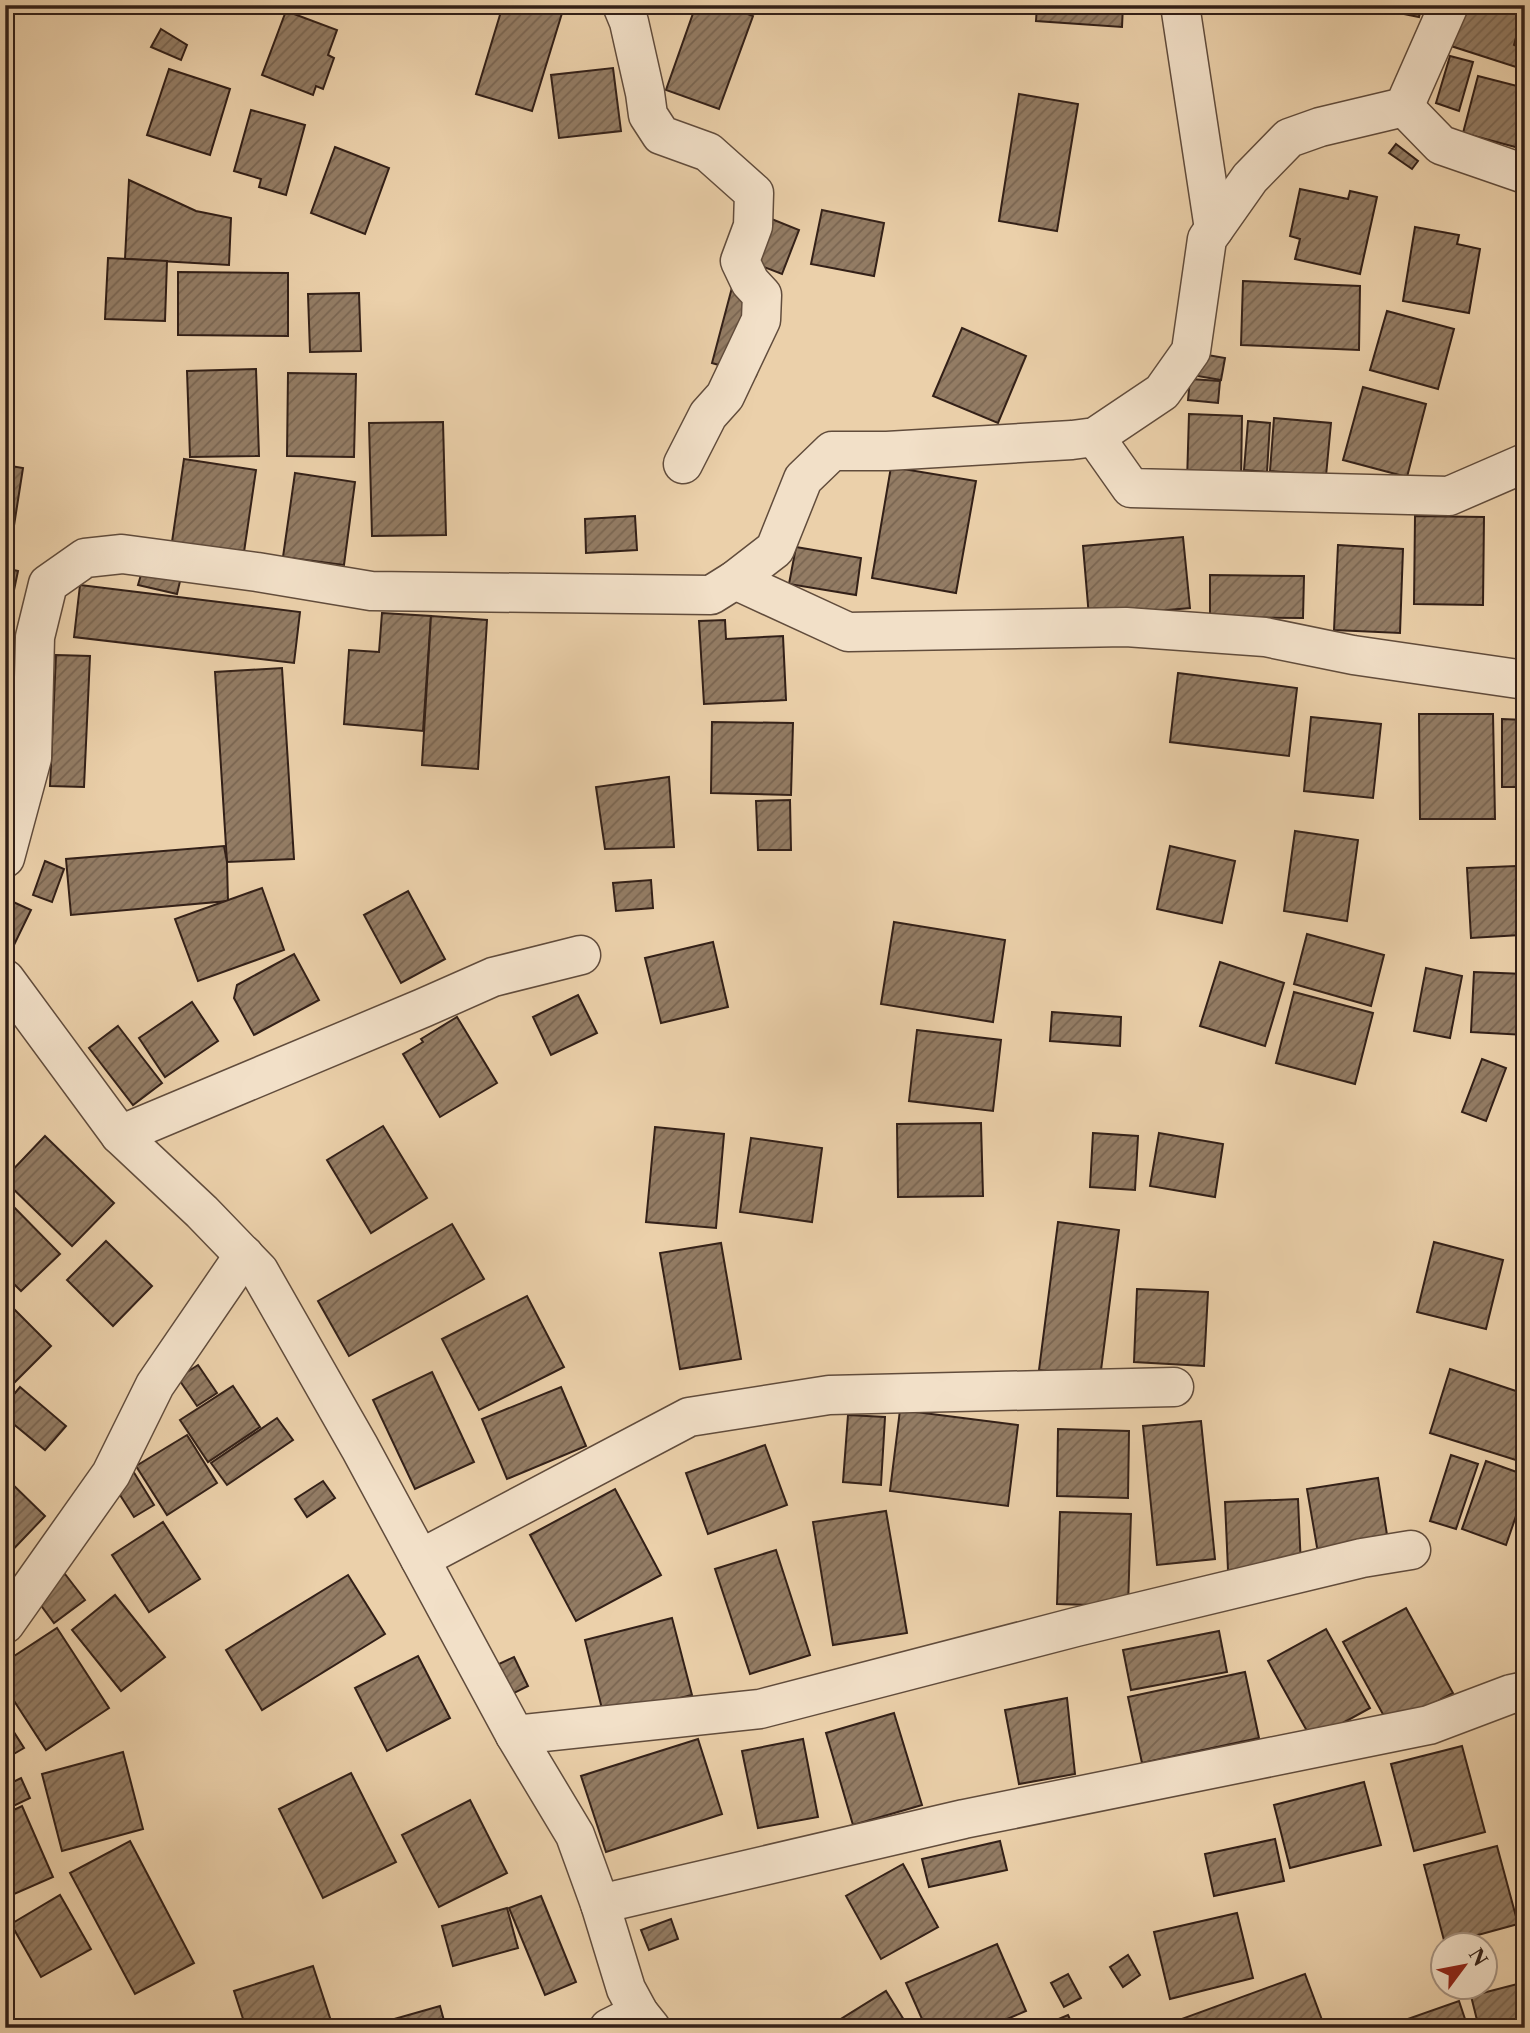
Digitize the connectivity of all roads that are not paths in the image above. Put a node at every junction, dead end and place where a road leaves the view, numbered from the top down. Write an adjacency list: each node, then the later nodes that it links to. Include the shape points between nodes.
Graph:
1 (622, 5): 9 (street, via 648,115 661,135 708,152 754,193 753,226 740,261 762,295 761,320 725,396 708,415)
2 (1180, 5): 6 (street)
3 (1449, 5): 4 (street)
4 (1404, 107): 5 (street, via 1441,145); 6 (street, via 1289,138 1250,177)
5 (1525, 174)
6 (1214, 229): 7 (street, via 1207,239 1191,351 1162,392)
7 (1095, 437): 8 (street, via 1131,488 1449,496); 10 (street, via 832,451 803,479 775,549)
8 (1525, 463)
9 (683, 464)
10 (734, 580): 11 (street, via 848,632 1126,627 1265,637); 12 (street, via 711,595 370,591 122,554 85,558 48,584 35,637 32,758)
11 (1525, 680)
12 (5, 858)
13 (581, 955): 15 (street, via 493,977)
14 (5, 979): 15 (street)
15 (120, 1135): 16 (street)
16 (244, 1255): 19 (street, via 260,1271); 20 (street, via 155,1385 111,1474)
17 (1174, 1387): 19 (street, via 829,1395 689,1417)
18 (1411, 1550): 22 (street, via 1076,1627 760,1709)
19 (419, 1559): 22 (street)
20 (5, 1624)
21 (1525, 1691): 23 (street, via 1429,1724 964,1819)
22 (515, 1735): 23 (street, via 575,1835)
23 (600, 1905): 24 (street)
24 (633, 2023)

